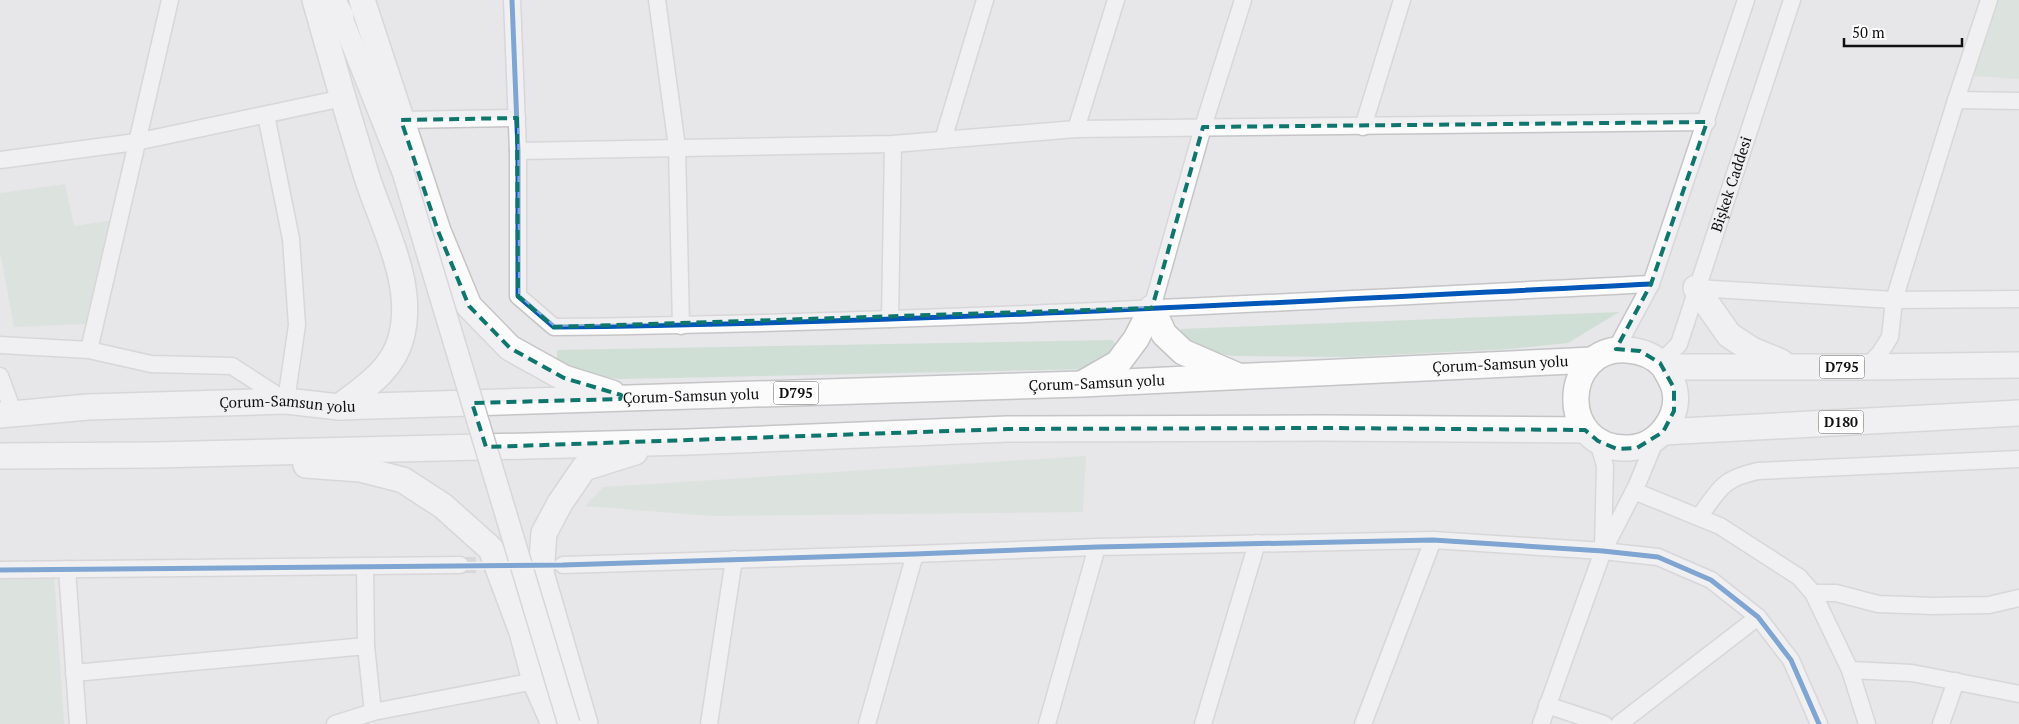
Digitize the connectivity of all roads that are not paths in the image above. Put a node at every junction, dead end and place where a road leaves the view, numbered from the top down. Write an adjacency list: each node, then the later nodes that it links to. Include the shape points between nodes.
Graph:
1 (170, 0): 25 (street)
2 (315, 0): 14 (highway)
3 (362, 0): 19 (highway)
4 (512, 0): 18 (street)
5 (657, 0): 27 (street)
6 (985, 0): 24 (street)
7 (1116, 0): 23 (street)
8 (1243, 0): 21 (street)
9 (1402, 0): 22 (street)
10 (1746, 0): 20 (street)
11 (1792, 0): 31 (street, Bişkek Caddesi)
12 (1989, 0): 15 (street)
13 (338, 5): 86 (main road, bridge, via 403,172)
14 (343, 98): 17 (street); 50 (highway, via 367,179 396,259 405,322 392,360 378,377)
15 (1956, 100): 16 (street); 33 (street)
16 (2019, 101)
17 (266, 115): 25 (street); 49 (street, via 291,239 298,325)
18 (517, 118): 19 (street); 28 (street)
19 (401, 120): 48 (highway, via 438,232 469,306 510,348 564,378)
20 (1707, 122): 22 (street); 30 (street)
21 (1204, 127): 22 (street); 23 (street); 34 (street)
22 (1363, 127)
23 (1076, 130): 24 (street)
24 (943, 140): 26 (street)
25 (136, 142): 29 (street); 39 (street)
26 (892, 144): 27 (street); 35 (street)
27 (677, 147): 28 (street); 36 (street)
28 (518, 151): 36 (street, via 518,296 554,327)
29 (0, 160)
30 (1651, 284): 34 (street); 38 (street)
31 (1696, 288): 33 (street); 41 (street, Bişkek Caddesi, via 1679,344); 43 (highway, via 1729,335 1752,350)
32 (2019, 299): 33 (street)
33 (1894, 300): 44 (street, via 1890,336)
34 (1152, 308): 35 (street); 46 (highway, via 1164,334 1183,352); 47 (highway, via 1136,339 1118,363)
35 (890, 319): 36 (street)
36 (681, 326)
37 (0, 346): 39 (street)
38 (1616, 349): 40 (highway, Çorum-Samsun yolu / D795); 41 (highway, Çorum-Samsun yolu / D795, via 1640,350)
39 (89, 350): 49 (street, via 151,364 232,366)
40 (1593, 360): 46 (highway, Çorum-Samsun yolu / D795); 53 (highway, Çorum-Samsun yolu / D795, via 1578,381 1575,406)
41 (1662, 365): 43 (highway, D795); 54 (highway, via 1674,388 1674,411)
42 (2019, 365): 44 (highway, D795)
43 (1793, 367): 44 (highway, D795)
44 (1868, 367)
45 (0, 376): 52 (street)
46 (1242, 377): 47 (highway, Çorum-Samsun yolu / D795)
47 (1082, 384): 48 (highway, Çorum-Samsun yolu / D795)
48 (631, 399): 50 (highway, Çorum-Samsun yolu / D795)
49 (286, 401): 50 (highway, Çorum-Samsun yolu / D795); 52 (highway, Çorum-Samsun yolu / D795, via 88,407)
50 (339, 407)
51 (2019, 413): 54 (highway, D180)
52 (7, 415)
53 (1591, 436): 54 (highway, via 1617,449 1637,448); 55 (highway, via 1324,428 1007,429); 64 (street, via 1605,466)
54 (1660, 436): 59 (street)
55 (688, 442): 56 (highway); 87 (highway, via 633,453 584,468 544,533 541,574)
56 (156, 455): 57 (highway); 78 (highway, via 360,469 403,480 442,506 491,549 522,632)
57 (0, 456)
58 (2019, 459): 60 (street, via 1758,471 1739,475 1724,483)
59 (1634, 491): 60 (street); 64 (street)
60 (1699, 518): 72 (street, via 1754,546 1799,577)
61 (1433, 540): 62 (street); 64 (street); 92 (street)
62 (1256, 543): 63 (street); 91 (street)
63 (1097, 547): 65 (street); 90 (street)
64 (1603, 551): 74 (street, via 1658,557 1711,580); 81 (street)
65 (915, 554): 66 (street); 89 (street)
66 (734, 559): 67 (street); 88 (street)
67 (563, 565)
68 (365, 566): 69 (street); 70 (street); 75 (street)
69 (460, 566)
70 (68, 569): 71 (street); 77 (street)
71 (0, 570)
72 (1813, 593): 73 (street, via 1836,593 1878,604 1933,606 1989,605); 76 (street)
73 (2019, 598)
74 (1758, 617): 95 (street); 96 (street, via 1791,660)
75 (366, 646): 77 (street); 82 (street)
76 (1850, 670): 79 (street, via 1912,673); 97 (street)
77 (74, 673): 83 (street)
78 (535, 681): 82 (street); 85 (highway)
79 (1956, 681): 80 (street); 98 (street)
80 (2019, 694)
81 (1547, 705): 93 (street); 94 (street)
82 (373, 712): 84 (street)
83 (78, 724)
84 (335, 724)
85 (554, 724)
86 (569, 724)
87 (585, 724)
88 (709, 724)
89 (867, 724)
90 (1047, 724)
91 (1203, 724)
92 (1363, 724)
93 (1540, 724)
94 (1604, 724)
95 (1619, 724)
96 (1819, 724)
97 (1867, 724)
98 (1941, 724)

